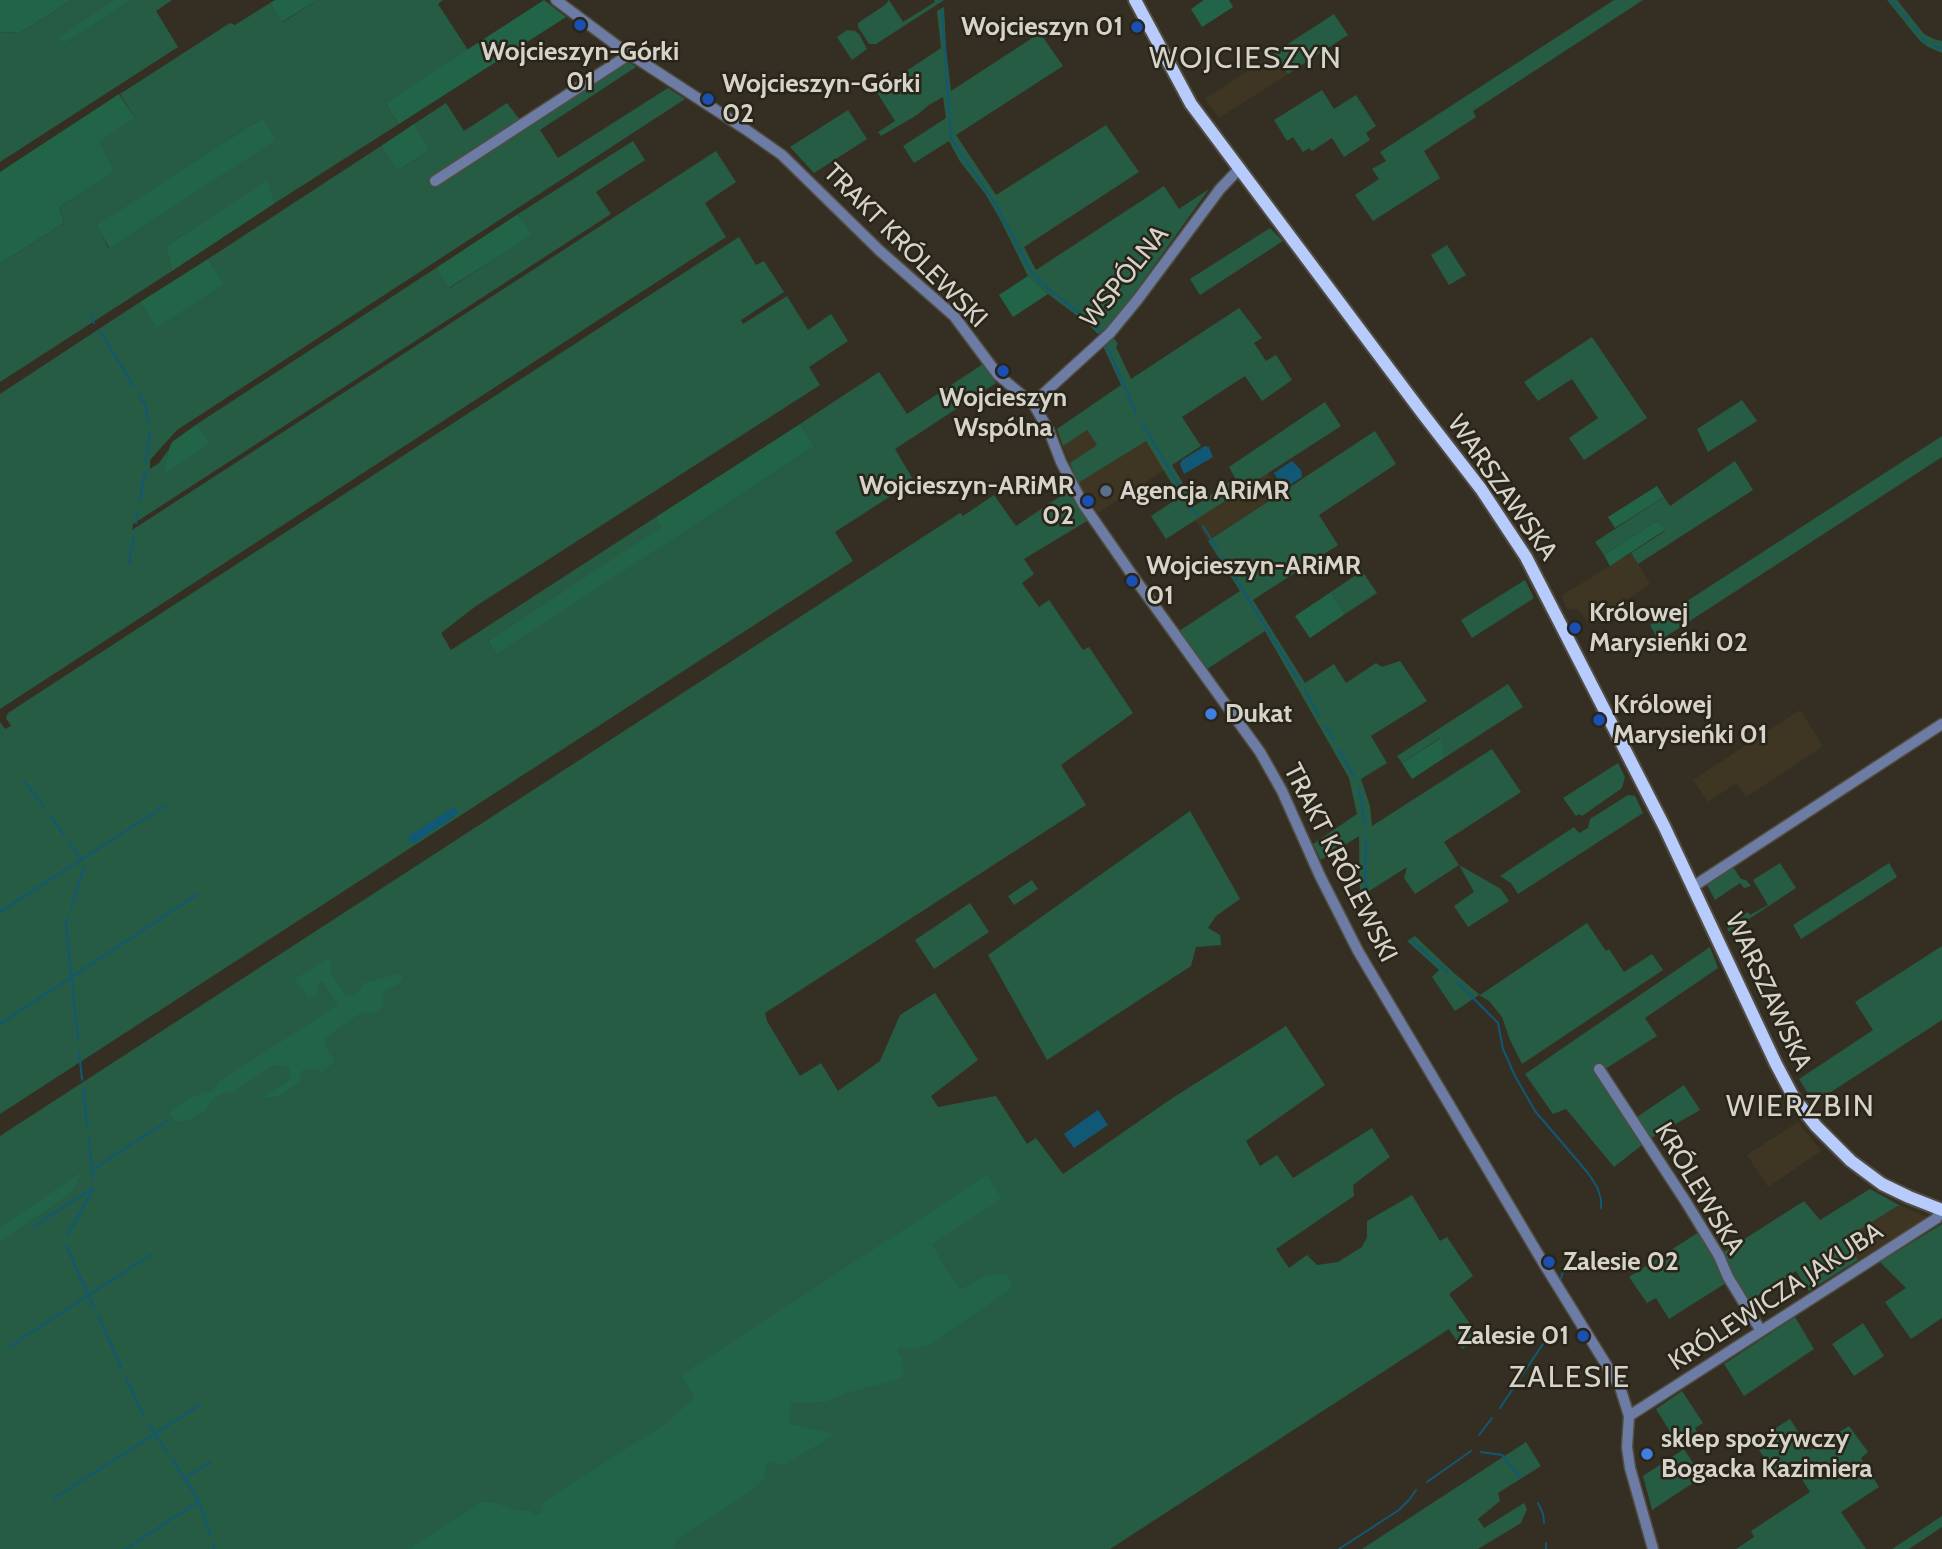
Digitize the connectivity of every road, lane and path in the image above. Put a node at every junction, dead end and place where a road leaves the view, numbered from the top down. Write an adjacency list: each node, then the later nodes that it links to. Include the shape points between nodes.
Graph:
1 (556, 0): 3 (street, TRAKT KRÓLEWSKI)
2 (1135, 0): 4 (main road, WARSZAWSKA, via 1191,104)
3 (629, 54): 5 (street); 6 (street, TRAKT KRÓLEWSKI, via 782,155 954,316 998,375)
4 (1240, 168): 6 (street, WSPÓLNA, via 1110,333); 8 (main road, WARSZAWSKA, via 1526,556)
5 (435, 181)
6 (1032, 402): 12 (street, TRAKT KRÓLEWSKI, via 1083,504 1260,752 1358,951 1620,1387)
7 (1942, 724): 8 (street)
8 (1694, 886): 10 (main road, WARSZAWSKA, via 1784,1082 1804,1111 1851,1161 1882,1184)
9 (1599, 1069): 11 (street, KRÓLEWSKA, via 1686,1202)
10 (1941, 1210): 11 (street, KRÓLEWICZA JAKUBA, via 1937,1218)
11 (1762, 1331): 12 (street, KRÓLEWICZA JAKUBA)
12 (1629, 1416): 13 (street, TRAKT KRÓLEWSKI, via 1630,1468)
13 (1653, 1549)

